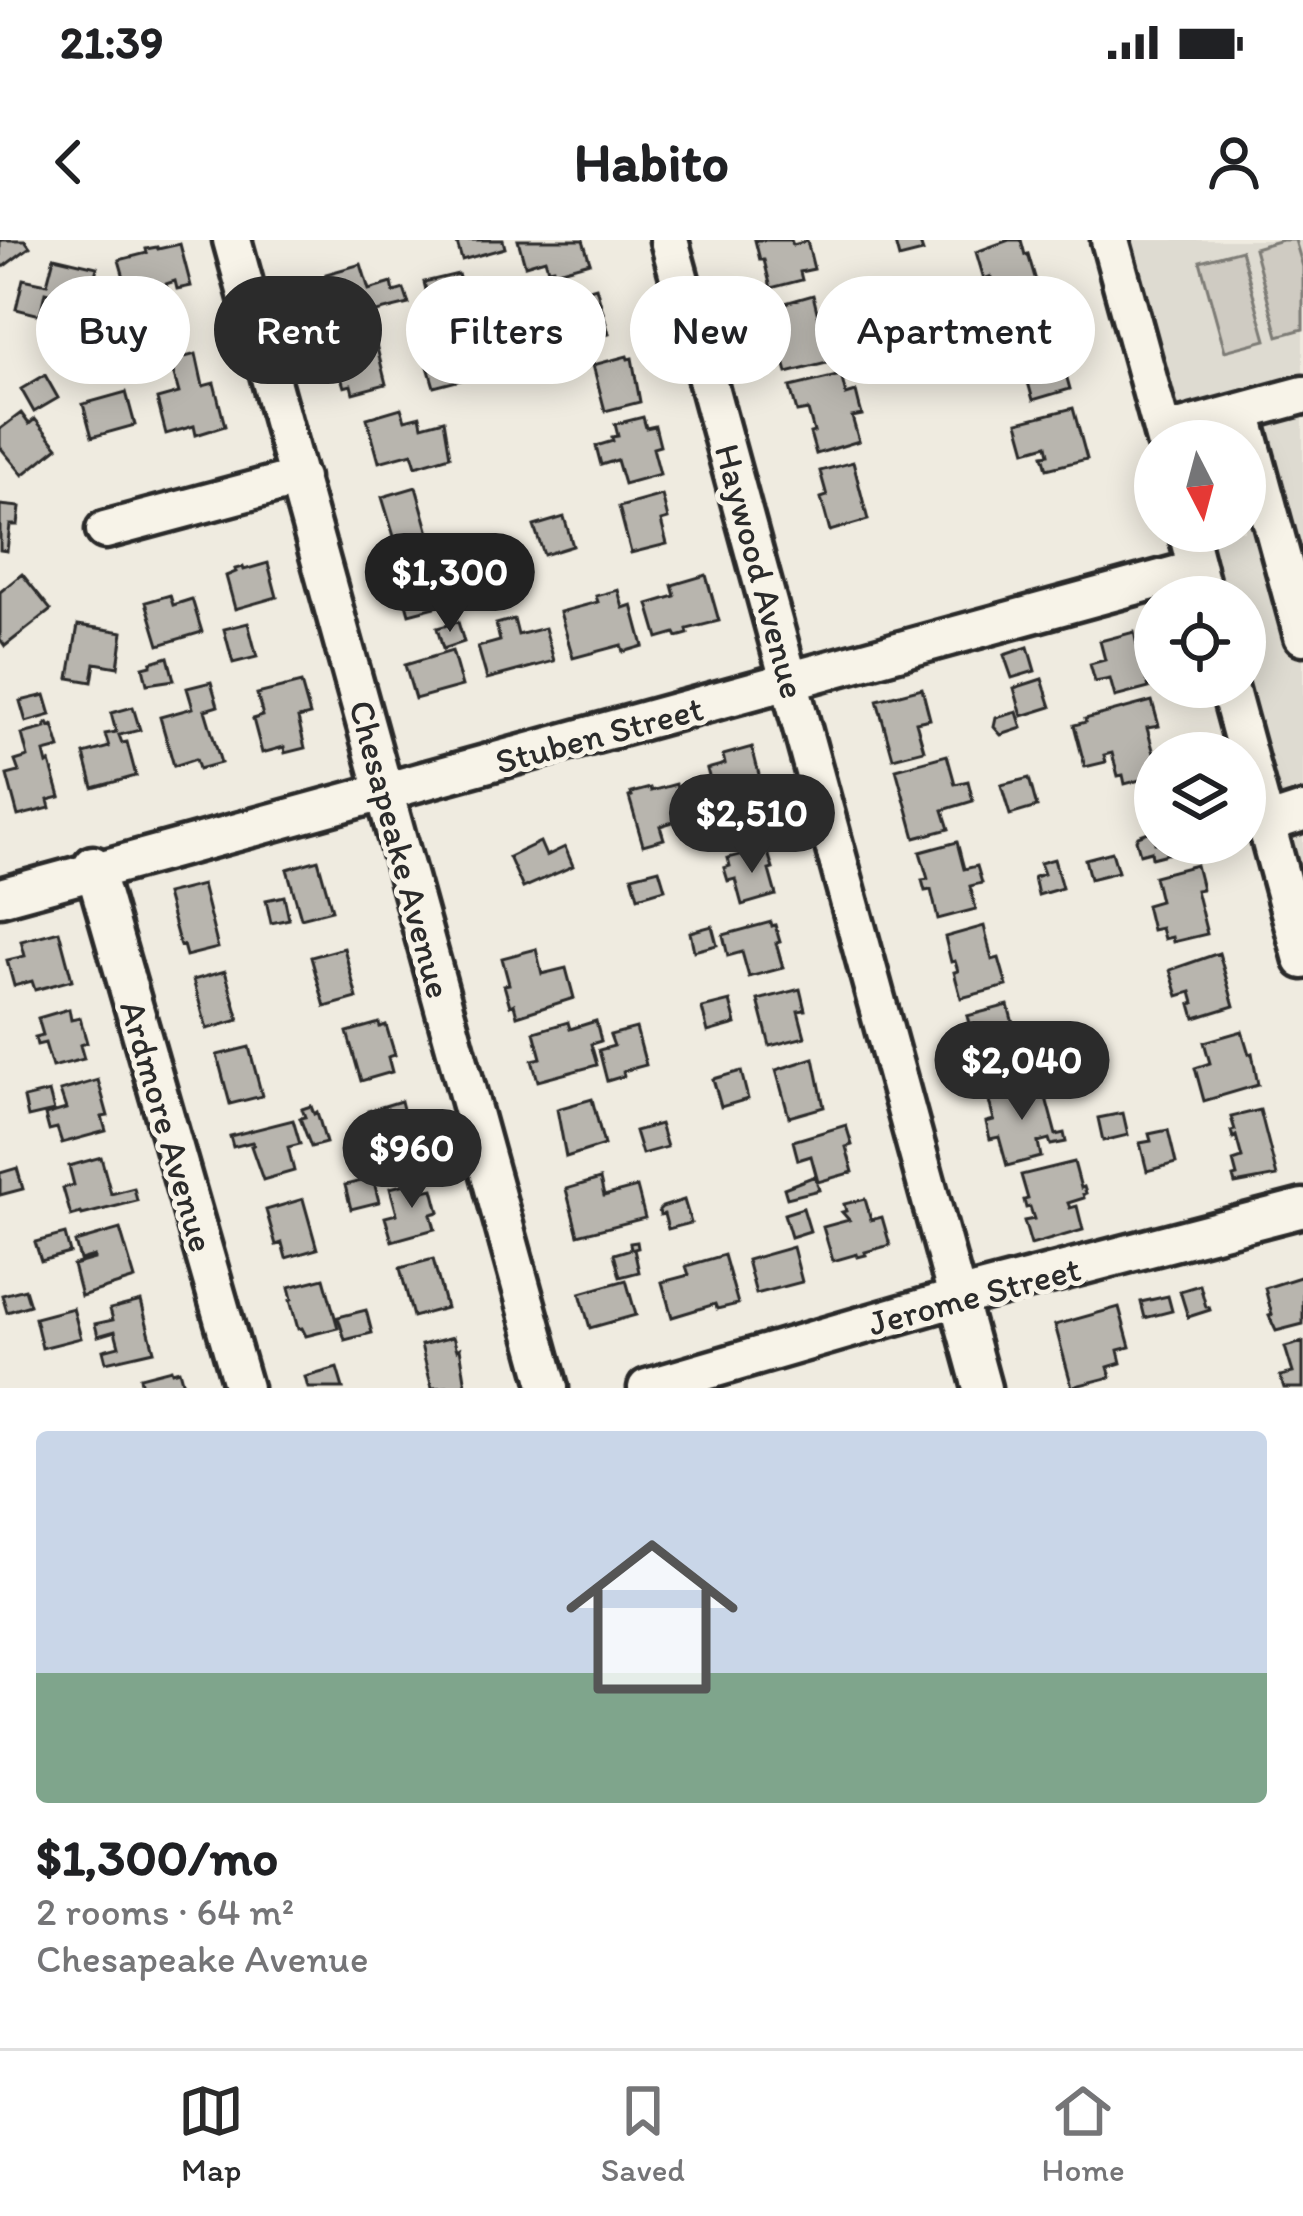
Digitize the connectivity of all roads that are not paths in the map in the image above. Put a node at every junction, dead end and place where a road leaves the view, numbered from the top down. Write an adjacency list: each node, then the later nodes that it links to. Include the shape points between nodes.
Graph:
1 (232, 240): 8 (street, Chesapeake Avenue)
2 (669, 240): 12 (street, Haywood Avenue)
3 (1110, 240): 6 (street)
4 (1303, 395): 5 (street)
5 (1242, 412): 7 (street); 11 (street)
6 (1159, 420)
7 (1217, 420)
8 (299, 478): 9 (street); 13 (street, Chesapeake Avenue)
9 (105, 530)
10 (1134, 599): 12 (street, Stuben Street)
11 (1303, 636)
12 (792, 682): 13 (street, Stuben Street); 20 (street, Haywood Avenue)
13 (386, 793): 16 (street, Stuben Street); 22 (street, Chesapeake Avenue)
14 (1303, 812): 15 (street)
15 (1266, 824): 18 (street)
16 (95, 868): 17 (street, Stuben Street); 21 (street, Ardmore Avenue)
17 (0, 897)
18 (1303, 960)
19 (1303, 1208): 20 (street, Jerome Street)
20 (957, 1298): 23 (street, Jerome Street); 24 (street, Haywood Avenue)
21 (243, 1388)
22 (549, 1388)
23 (646, 1388)
24 (982, 1388)

